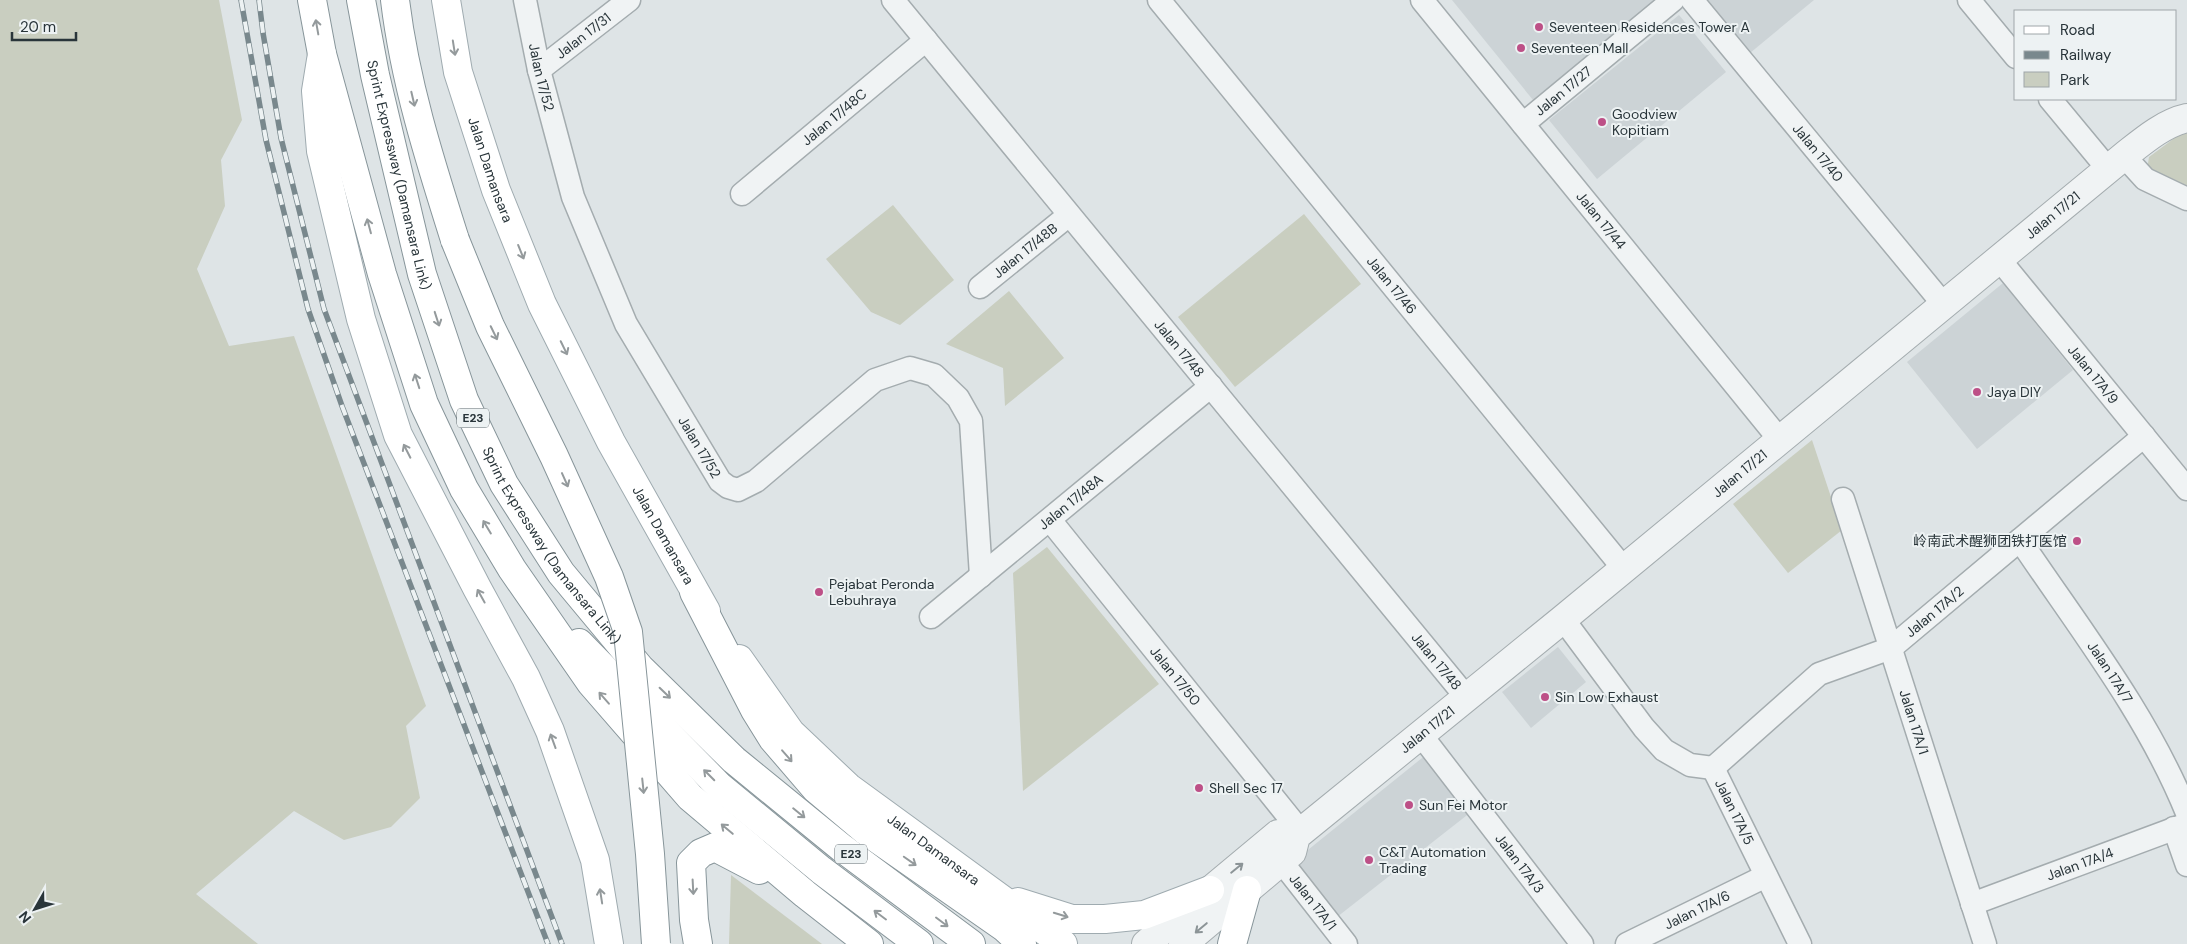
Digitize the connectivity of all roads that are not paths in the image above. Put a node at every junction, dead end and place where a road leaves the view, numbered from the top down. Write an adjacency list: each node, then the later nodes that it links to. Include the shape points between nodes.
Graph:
1 (312, 0): 14 (main road, E23, one-way to 1)
2 (361, 0): 59 (main road, Sprint Expressway (Damansara Link) / E23, one-way to 59, via 375,75 422,274 464,400 504,484 561,573 640,668 734,760 842,848)
3 (395, 0): 55 (main road, one-way to 55, bridge, via 400,42 422,137 455,240 490,326 609,577 628,632)
4 (446, 0): 37 (main road, Jalan Damansara, one-way to 37, via 458,72 496,190 542,304 611,442)
5 (525, 0): 16 (street, Jalan 17/52)
6 (629, 0): 16 (street, Jalan 17/31)
7 (892, 0): 13 (street, Jalan 17/48)
8 (1159, 0): 35 (street, Jalan 17/46)
9 (1422, 0): 19 (street, Jalan 17/44)
10 (1673, 0): 19 (street, Jalan 17/27)
11 (1692, 0): 26 (street, Jalan 17/40)
12 (1972, 1): 15 (street)
13 (926, 40): 21 (street, Jalan 17/48C); 23 (street, Jalan 17/48)
14 (322, 54): 34 (main road, E23, one-way to 14, via 464,489 424,404 382,274); 54 (main road, one-way to 14, via 595,860 550,731 526,678 398,435 361,319 321,151 316,91)
15 (2014, 54)
16 (539, 70): 36 (street, Jalan 17/52, via 573,197 626,324 720,481 728,488 738,490 756,481 875,380 910,368 934,376 958,398 971,421)
17 (2051, 100): 20 (street)
18 (2187, 118): 20 (street, Jalan 17/21, via 2145,140)
19 (1524, 124): 29 (street, Jalan 17/44)
20 (2116, 163): 22 (street); 24 (street, Jalan 17/21)
21 (742, 194)
22 (2187, 199)
23 (1070, 215): 25 (street, Jalan 17/48B); 27 (street, Jalan 17/48)
24 (1999, 259): 26 (street, Jalan 17/21); 28 (street, Jalan 17A/9)
25 (980, 287)
26 (1944, 305): 29 (street, Jalan 17/21)
27 (1211, 386): 32 (street, Jalan 17/48A); 41 (street, Jalan 17/48)
28 (2144, 436): 30 (street, Jalan 17A/9); 33 (street, Jalan 17A/2)
29 (1780, 440): 35 (street, Jalan 17/21)
30 (2187, 489)
31 (1843, 499): 40 (street, Jalan 17A/1)
32 (1050, 520): 36 (street, Jalan 17/48A); 45 (street, Jalan 17/50)
33 (2020, 540): 40 (street, Jalan 17A/2); 44 (street, Jalan 17A/7, via 2148,729 2172,775)
34 (512, 569): 51 (main road, E23, one-way to 34, via 690,797 591,683); 58 (main road, one-way to 34, via 821,870 719,786 583,648)
35 (1624, 569): 39 (street, Jalan 17/21)
36 (981, 576): 38 (street, Jalan 17/48A)
37 (694, 592): 52 (main road, Jalan Damansara, via 790,733 848,787); 60 (main road, one-way to 60, via 755,710 773,739 816,789 866,830 1005,928)
38 (931, 617)
39 (1563, 620): 41 (street, Jalan 17/21); 43 (street, Jalan 17A/5, via 1664,750 1690,765)
40 (1892, 648): 43 (street, Jalan 17A/2, via 1819,674); 53 (street, Jalan 17A/1)
41 (1467, 698): 42 (street, Jalan 17/21)
42 (1421, 735): 45 (street, Jalan 17/21); 66 (street, Jalan 17A/3)
43 (1713, 768): 48 (street, Jalan 17A/5)
44 (2183, 822): 47 (street, Jalan 17A/7); 53 (street, Jalan 17A/4)
45 (1299, 834): 46 (street, Jalan 17/21, via 1292,852); 49 (street, one-way to 45, via 1278,834)
46 (1281, 861): 50 (street, Jalan 17/21); 65 (street, Jalan 17A/1)
47 (2187, 865)
48 (1766, 876): 67 (street, Jalan 17A/6); 68 (street, Jalan 17A/5)
49 (1210, 890): 52 (main road, one-way to 49, via 1072,919 1105,919 1144,916); 62 (street)
50 (1247, 890): 63 (street, Jalan 17/21, one-way to 63); 64 (main road)
51 (805, 894): 56 (main road, one-way to 56, via 715,847 701,853 692,863); 57 (main road, E23)
52 (997, 896): 61 (main road, Jalan Damansara)
53 (1972, 904): 69 (street, Jalan 17A/1)
54 (609, 944)
55 (656, 944)
56 (698, 944)
57 (869, 944)
58 (919, 944)
59 (971, 944)
60 (1022, 944)
61 (1063, 944)
62 (1146, 944)
63 (1182, 944)
64 (1232, 944)
65 (1346, 944)
66 (1582, 944)
67 (1627, 944)
68 (1800, 944)
69 (1985, 944)

